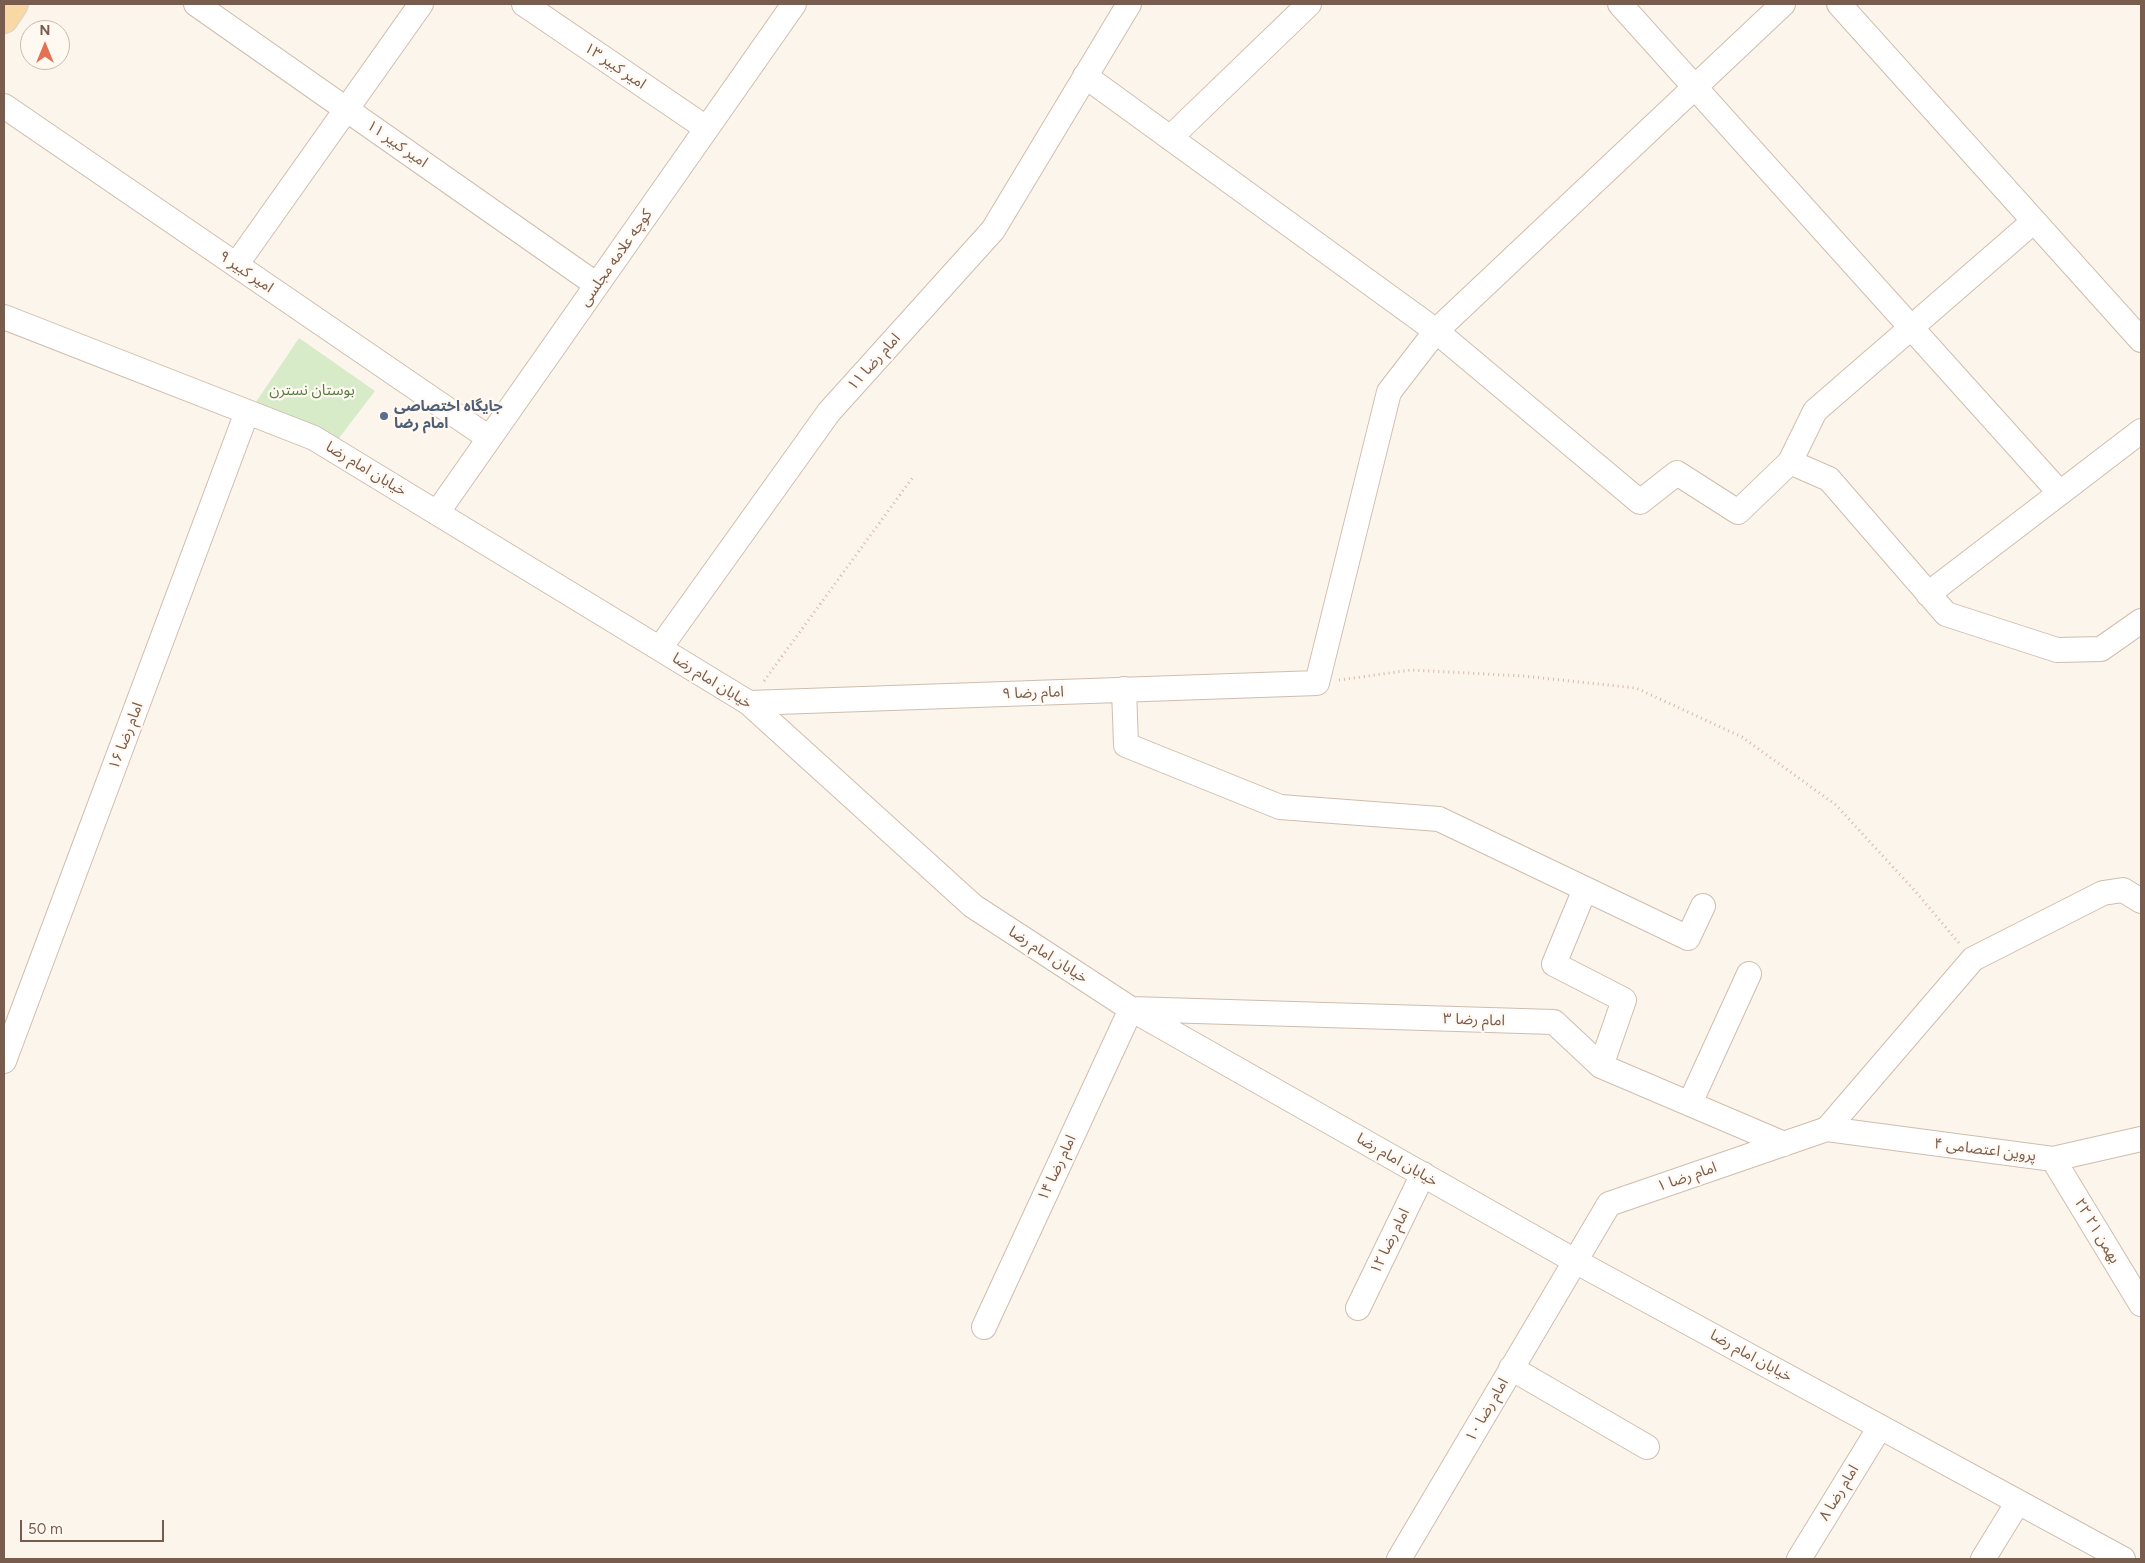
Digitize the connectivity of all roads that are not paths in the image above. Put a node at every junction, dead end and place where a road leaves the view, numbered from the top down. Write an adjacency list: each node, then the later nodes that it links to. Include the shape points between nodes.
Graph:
1 (14, 4): 11 (main road)
2 (196, 4): 15 (street, امیر کبیر ۱۱)
3 (421, 4): 15 (street)
4 (524, 4): 16 (street, امیر کبیر ۱۳)
5 (794, 4): 16 (street, کوچه علامه مجلسی)
6 (1128, 4): 12 (street, امام رضا ۱۱)
7 (1309, 4): 17 (street)
8 (1620, 4): 13 (street)
9 (1783, 4): 13 (street)
10 (1838, 4): 18 (street)
11 (4, 19)
12 (1085, 76): 17 (street); 33 (street, امام رضا ۱۱, via 993,230 829,412)
13 (1695, 87): 22 (street); 23 (street)
14 (4, 106): 19 (street, امیر کبیر ۹)
15 (346, 109): 19 (street); 20 (street, امیر کبیر ۱۱)
16 (706, 128): 20 (street, کوچه علامه مجلسی)
17 (1170, 138): 23 (street)
18 (2034, 221): 22 (street); 24 (street)
19 (236, 265): 27 (street, امیر کبیر ۹)
20 (597, 285): 27 (street, کوچه علامه مجلسی)
21 (4, 317): 25 (street, خیابان امام رضا)
22 (1911, 327): 28 (street, via 1815,411); 29 (street)
23 (1436, 331): 28 (street, via 1640,502 1678,473 1738,512); 34 (street, امام رضا ۹, via 1389,392 1317,683)
24 (2141, 340)
25 (248, 412): 30 (street, خیابان امام رضا, via 314,438); 41 (street, امام رضا ۱۶)
26 (2141, 431): 29 (street)
27 (489, 438): 30 (street, کوچه علامه مجلسی)
28 (1790, 462): 31 (street, via 1829,479)
29 (2060, 493): 31 (street)
30 (437, 512): 33 (street, خیابان امام رضا)
31 (1928, 594): 32 (street, via 1946,614 2057,650 2100,649)
32 (2141, 621)
33 (660, 648): 35 (street, خیابان امام رضا)
34 (1124, 689): 35 (street, امام رضا ۹); 36 (street, via 1126,745 1280,807 1439,819)
35 (749, 702): 40 (street, خیابان امام رضا, via 973,906)
36 (1585, 889): 38 (street, via 1688,938); 42 (street, via 1554,964 1624,1000)
37 (2141, 901): 44 (street, via 2123,890 2103,893 1973,959)
38 (1703, 906)
39 (1749, 974): 43 (street)
40 (1131, 1009): 42 (street, امام رضا ۳, via 1554,1022); 48 (street, خیابان امام رضا); 52 (street, امام رضا ۱۴)
41 (4, 1061)
42 (1601, 1066): 43 (street, امام رضا ۳)
43 (1690, 1104): 46 (street, امام رضا ۳)
44 (1828, 1129): 46 (street, امام رضا ۱); 47 (street, پروین اعتصامی ۴)
45 (2141, 1139): 47 (street, پروین اعتصامی ۴)
46 (1784, 1144): 49 (street, امام رضا ۱, via 1609,1204)
47 (2053, 1159): 50 (street, ۲۲ بهمن ۲۱)
48 (1423, 1174): 49 (street, خیابان امام رضا); 51 (street, امام رضا ۱۲)
49 (1575, 1261): 53 (street, امام رضا ۱۰); 54 (street, خیابان امام رضا)
50 (2141, 1304)
51 (1358, 1308)
52 (984, 1327)
53 (1511, 1368): 55 (street); 57 (street, امام رضا ۱۰)
54 (1880, 1427): 56 (street, خیابان امام رضا); 58 (street, امام رضا ۸)
55 (1647, 1447)
56 (2018, 1502): 59 (street); 60 (street, خیابان امام رضا)
57 (1399, 1559)
58 (1799, 1559)
59 (1983, 1559)
60 (2124, 1559)

